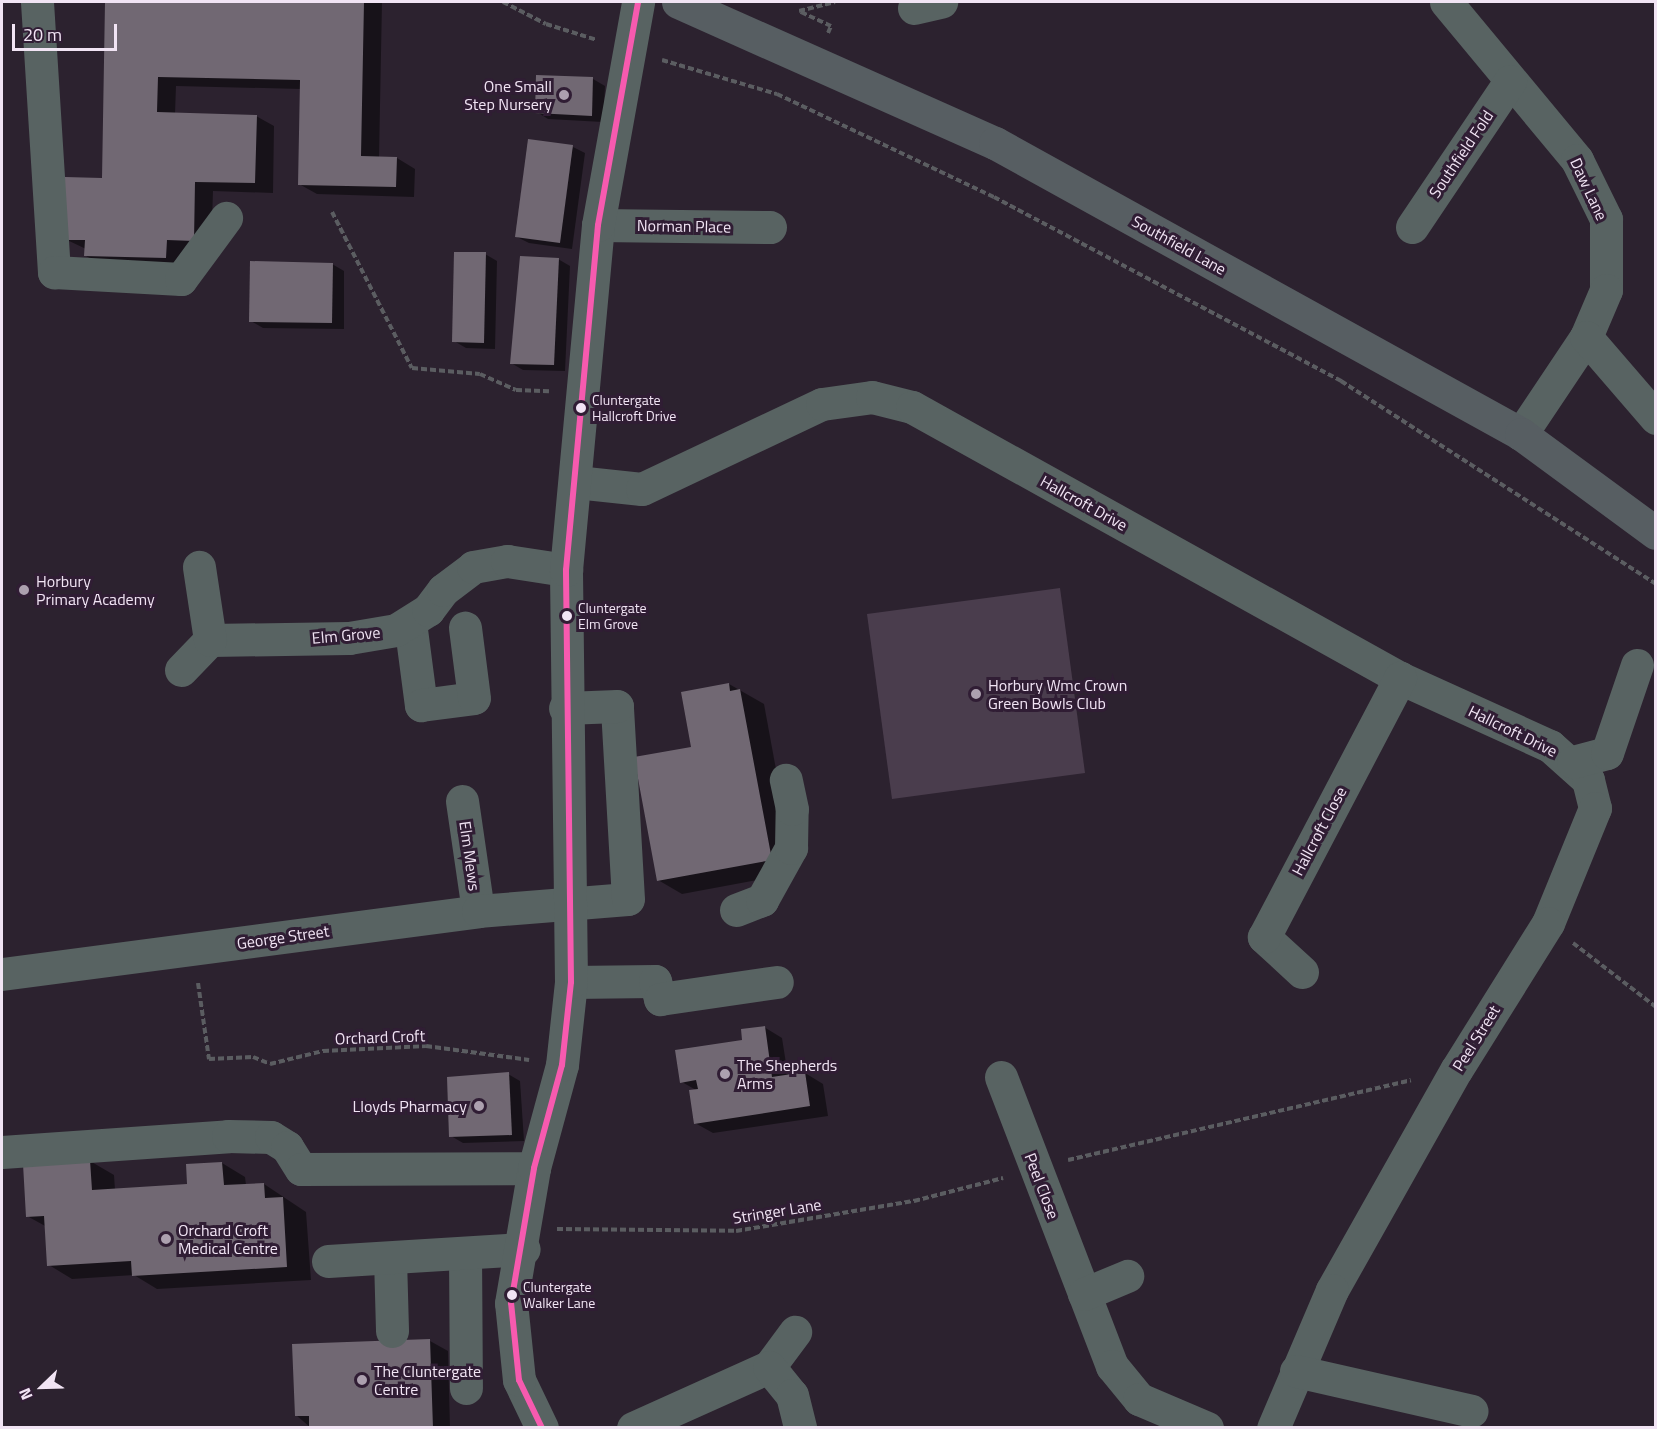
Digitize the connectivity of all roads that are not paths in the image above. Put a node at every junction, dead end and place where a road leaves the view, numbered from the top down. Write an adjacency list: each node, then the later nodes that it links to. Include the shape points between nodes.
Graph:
1 (37, 2): 6 (street, via 54,272 181,279)
2 (638, 2): 7 (street)
3 (678, 2): 12 (highway, Southfield Lane, via 995,143)
4 (1446, 2): 5 (street, Daw Lane)
5 (1510, 81): 9 (street, Southfield Fold); 10 (street, Daw Lane, via 1577,160 1606,219 1606,290)
6 (226, 218)
7 (598, 225): 8 (street, Norman Place); 13 (street)
8 (770, 227)
9 (1412, 227)
10 (1586, 337): 11 (street); 12 (street, Daw Lane)
11 (1656, 418)
12 (1521, 434): 14 (highway, Southfield Lane)
13 (576, 482): 16 (street); 22 (street, Hallcroft Drive, via 642,489 822,404 872,397 912,407)
14 (1656, 533)
15 (199, 567): 19 (street)
16 (566, 570): 17 (street, Elm Grove, via 507,561 473,567); 23 (street)
17 (410, 622): 18 (street, via 421,705 474,698); 19 (street, Elm Grove, via 396,630 349,638)
18 (465, 628)
19 (210, 640): 21 (street)
20 (1637, 665): 24 (street, via 1607,753)
21 (181, 670)
22 (1400, 678): 24 (street, Hallcroft Drive); 30 (street, Hallcroft Close, via 1264,937)
23 (566, 708): 27 (street); 27 (street, George Street, via 617,706 628,899)
24 (1573, 762): 46 (street, Peel Street, via 1588,780 1595,808 1548,923 1456,1070 1332,1290)
25 (786, 780): 28 (street, via 792,809 791,848 762,900)
26 (462, 801): 29 (street, Elm Mews)
27 (566, 902): 29 (street, George Street); 32 (street)
28 (736, 910)
29 (478, 911): 31 (street, George Street)
30 (1302, 972)
31 (2, 974)
32 (571, 982): 33 (street, via 655,981 660,999); 36 (street, via 562,1065)
33 (777, 982)
34 (1001, 1077): 42 (street, Peel Close)
35 (2, 1152): 36 (street, via 228,1136 271,1137 287,1147 301,1169)
36 (534, 1167): 37 (street)
37 (524, 1249): 38 (street); 49 (street, via 511,1303 519,1380)
38 (465, 1253): 39 (street); 47 (street)
39 (390, 1258): 40 (street); 43 (street)
40 (327, 1262)
41 (1127, 1276): 42 (street)
42 (1084, 1294): 52 (street, Peel Close, via 1124,1385 1139,1399)
43 (392, 1331)
44 (795, 1332): 45 (street)
45 (769, 1367): 50 (street); 51 (street, via 792,1395)
46 (1296, 1371): 48 (street); 53 (street, Peel Street)
47 (466, 1388)
48 (1472, 1411)
49 (542, 1428)
50 (633, 1428)
51 (800, 1428)
52 (1207, 1428)
53 (1273, 1428)

